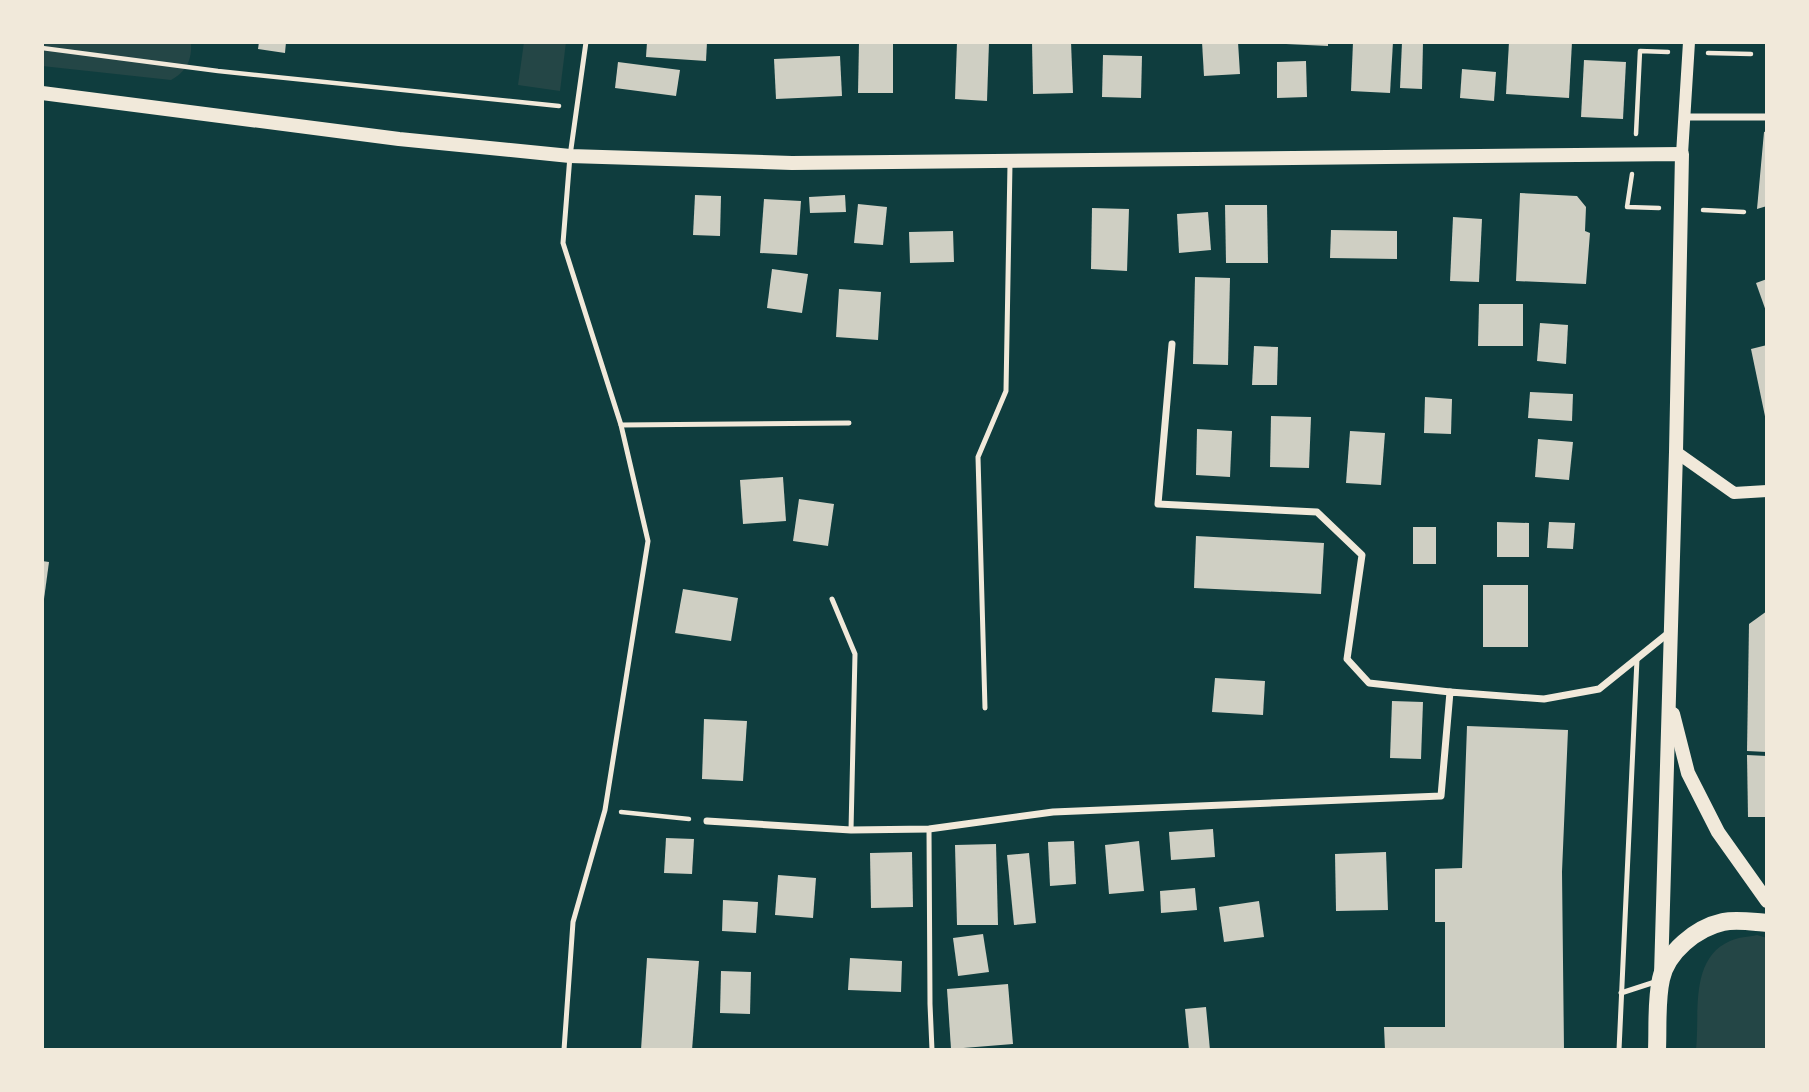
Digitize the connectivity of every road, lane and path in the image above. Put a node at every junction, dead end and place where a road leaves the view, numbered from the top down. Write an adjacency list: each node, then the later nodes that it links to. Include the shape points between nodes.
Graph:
1 (586, 42): 6 (lane)
2 (1689, 42): 7 (street)
3 (42, 48): 6 (path)
4 (1640, 51): 9 (path)
5 (42, 93): 11 (main road)
6 (576, 108): 11 (lane)
7 (1686, 117): 8 (street); 10 (street)
8 (1767, 117)
9 (1634, 153): 10 (main road); 12 (main road); 13 (path)
10 (1682, 154): 17 (main road)
11 (570, 156): 12 (main road, via 792,163); 16 (lane, via 562,243)
12 (1010, 160): 24 (lane, via 1006,391 978,457)
13 (1627, 207)
14 (1172, 344): 22 (street, via 1158,504 1317,512 1362,555 1347,659 1369,683)
15 (849, 423): 16 (lane)
16 (621, 425): 25 (lane, via 648,541)
17 (1676, 452): 18 (street, via 1734,493); 20 (main road)
18 (1767, 491)
19 (832, 599): 28 (lane, via 855,654)
20 (1671, 631): 21 (street); 23 (main road)
21 (1637, 659): 22 (street, via 1599,689 1544,699); 32 (lane)
22 (1450, 692): 27 (street, via 1441,796 1053,812)
23 (1669, 696): 29 (main road, via 1688,773 1718,832); 31 (main road)
24 (985, 708)
25 (605, 810): 26 (path); 34 (lane, via 573,922)
26 (707, 821): 28 (street)
27 (929, 829): 28 (street); 35 (lane)
28 (850, 830)
29 (1767, 901)
30 (1767, 923): 31 (main road, via 1723,922 1696,934 1667,961)
31 (1661, 980): 32 (lane); 33 (main road)
32 (1621, 993): 36 (lane)
33 (1657, 1045)
34 (564, 1050)
35 (932, 1050)
36 (1619, 1050)

